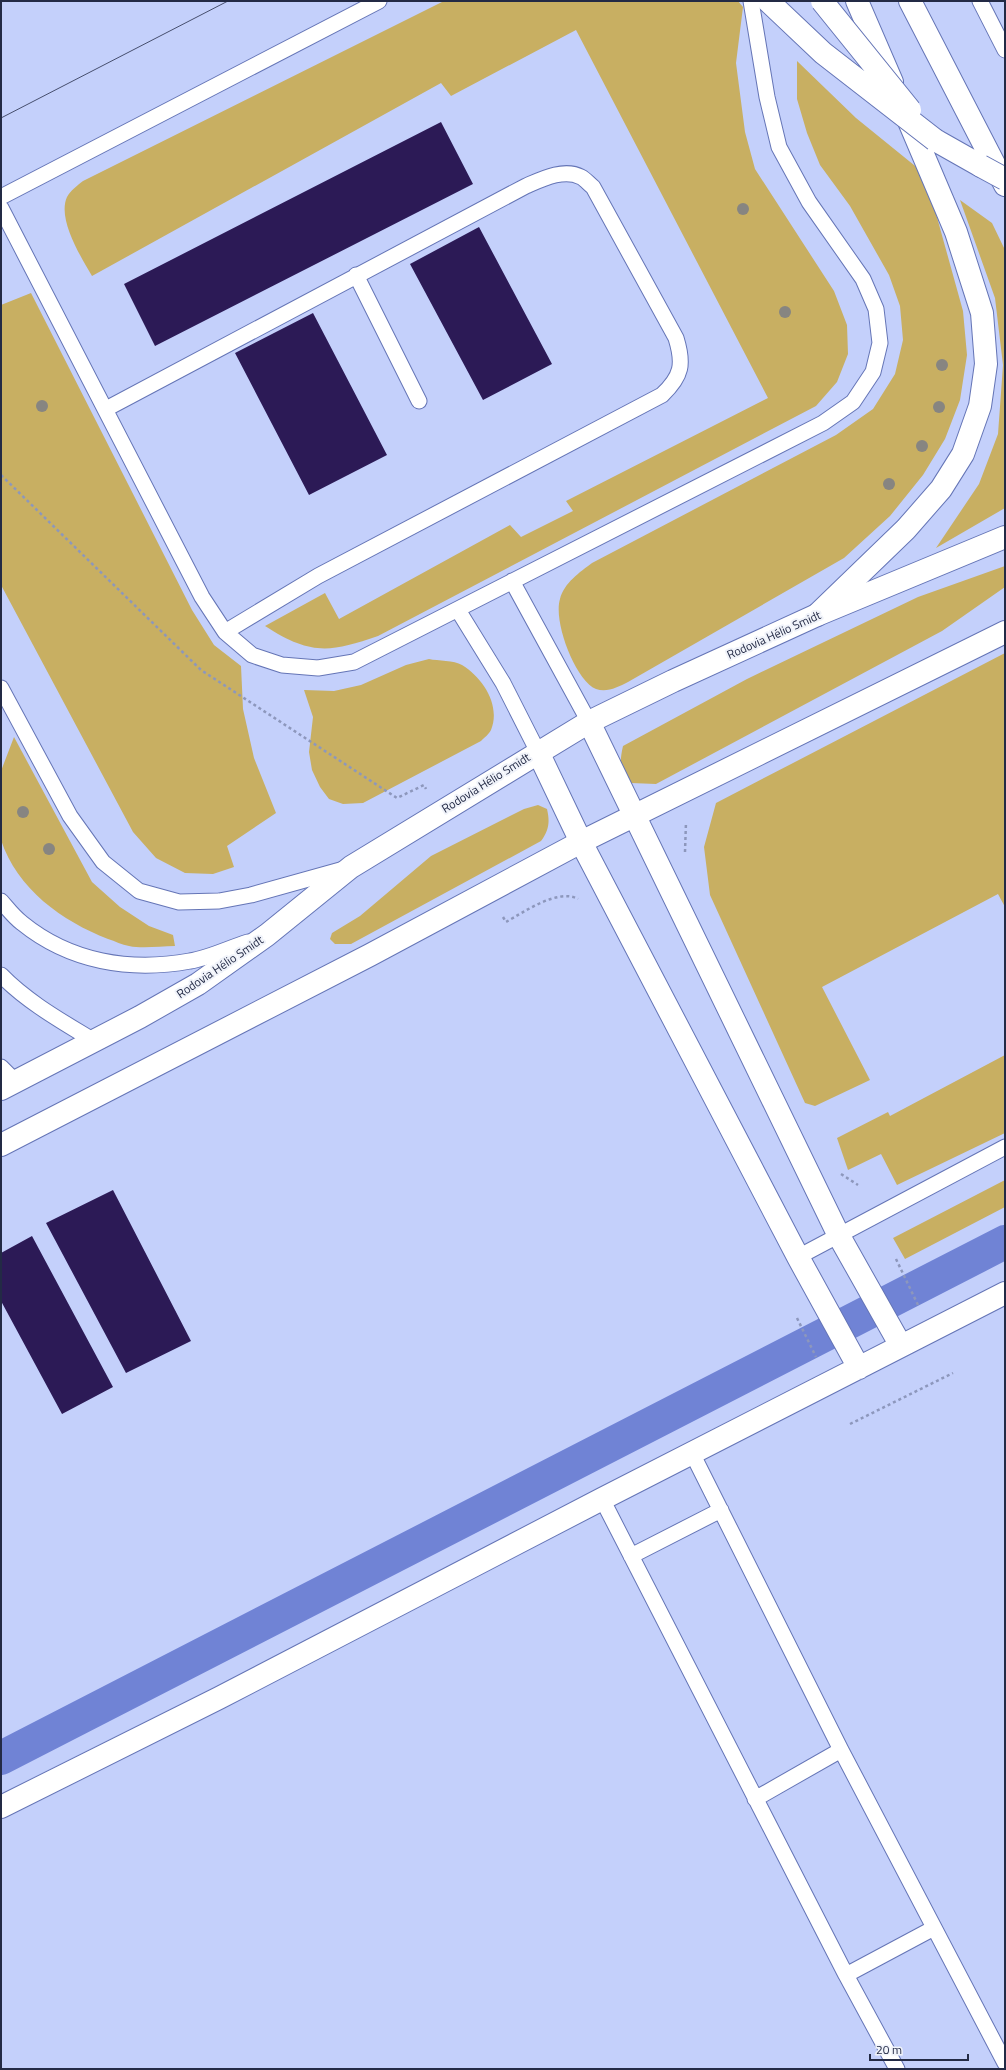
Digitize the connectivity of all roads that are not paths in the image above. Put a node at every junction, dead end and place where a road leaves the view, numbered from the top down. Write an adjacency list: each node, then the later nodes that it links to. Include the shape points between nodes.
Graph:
1 (379, 1): 12 (lane)
2 (751, 1): 18 (lane, via 767,97 779,147 809,202 863,279 876,310 880,343 873,372 854,402 824,424)
3 (768, 1): 9 (street, bridge, via 823,53)
4 (822, 1): 9 (street, bridge)
5 (857, 1): 20 (street, via 956,232 982,313 986,364 980,406 963,454 941,490 906,529)
6 (910, 1): 11 (street)
7 (980, 1): 8 (lane)
8 (1005, 50)
9 (935, 140): 10 (street, bridge)
10 (1005, 179)
11 (1005, 186)
12 (1, 197)
13 (1, 208): 16 (lane)
14 (356, 275): 15 (lane); 16 (lane); 21 (lane, via 532,183 559,174 581,177 592,187 676,338 681,356 680,370 675,383 662,395 318,576)
15 (420, 401)
16 (106, 409): 21 (lane, via 202,597)
17 (1005, 537): 20 (street, Rodovia Hélio Smidt)
18 (512, 581): 19 (lane); 24 (lane)
19 (458, 610): 21 (lane, via 354,662 318,668 282,665 252,655); 25 (lane, via 503,683)
20 (817, 615): 24 (street, Rodovia Hélio Smidt)
21 (225, 632)
22 (1005, 632): 26 (street)
23 (1, 688): 28 (lane, via 70,816 103,862 139,891 179,902 219,901 251,895)
24 (589, 722): 25 (street, Rodovia Hélio Smidt); 26 (street)
25 (538, 752): 27 (street); 28 (street, Rodovia Hélio Smidt)
26 (634, 815): 27 (street); 36 (street)
27 (581, 842): 34 (street); 37 (street)
28 (351, 867): 30 (street, Rodovia Hélio Smidt)
29 (1, 901): 30 (lane, via 22,923 68,952 114,965 154,966 191,961)
30 (268, 935): 32 (street, Rodovia Hélio Smidt, via 198,984)
31 (1, 975): 32 (lane, via 47,1011)
32 (94, 1041): 33 (street, Rodovia Hélio Smidt)
33 (6, 1079)
34 (1, 1145)
35 (1005, 1148): 36 (lane)
36 (839, 1236): 37 (lane); 39 (street)
37 (798, 1257): 40 (street)
38 (1005, 1293): 39 (street)
39 (901, 1346): 40 (street)
40 (859, 1368): 41 (street)
41 (692, 1453): 42 (street); 43 (lane)
42 (602, 1499): 44 (lane); 47 (street, via 220,1698)
43 (721, 1510): 44 (lane); 45 (lane)
44 (631, 1556): 46 (lane)
45 (841, 1750): 46 (lane); 48 (lane)
46 (755, 1799): 49 (lane)
47 (1, 1807)
48 (934, 1928): 49 (lane); 50 (lane)
49 (846, 1975): 51 (lane)
50 (1005, 2063)
51 (897, 2069)

